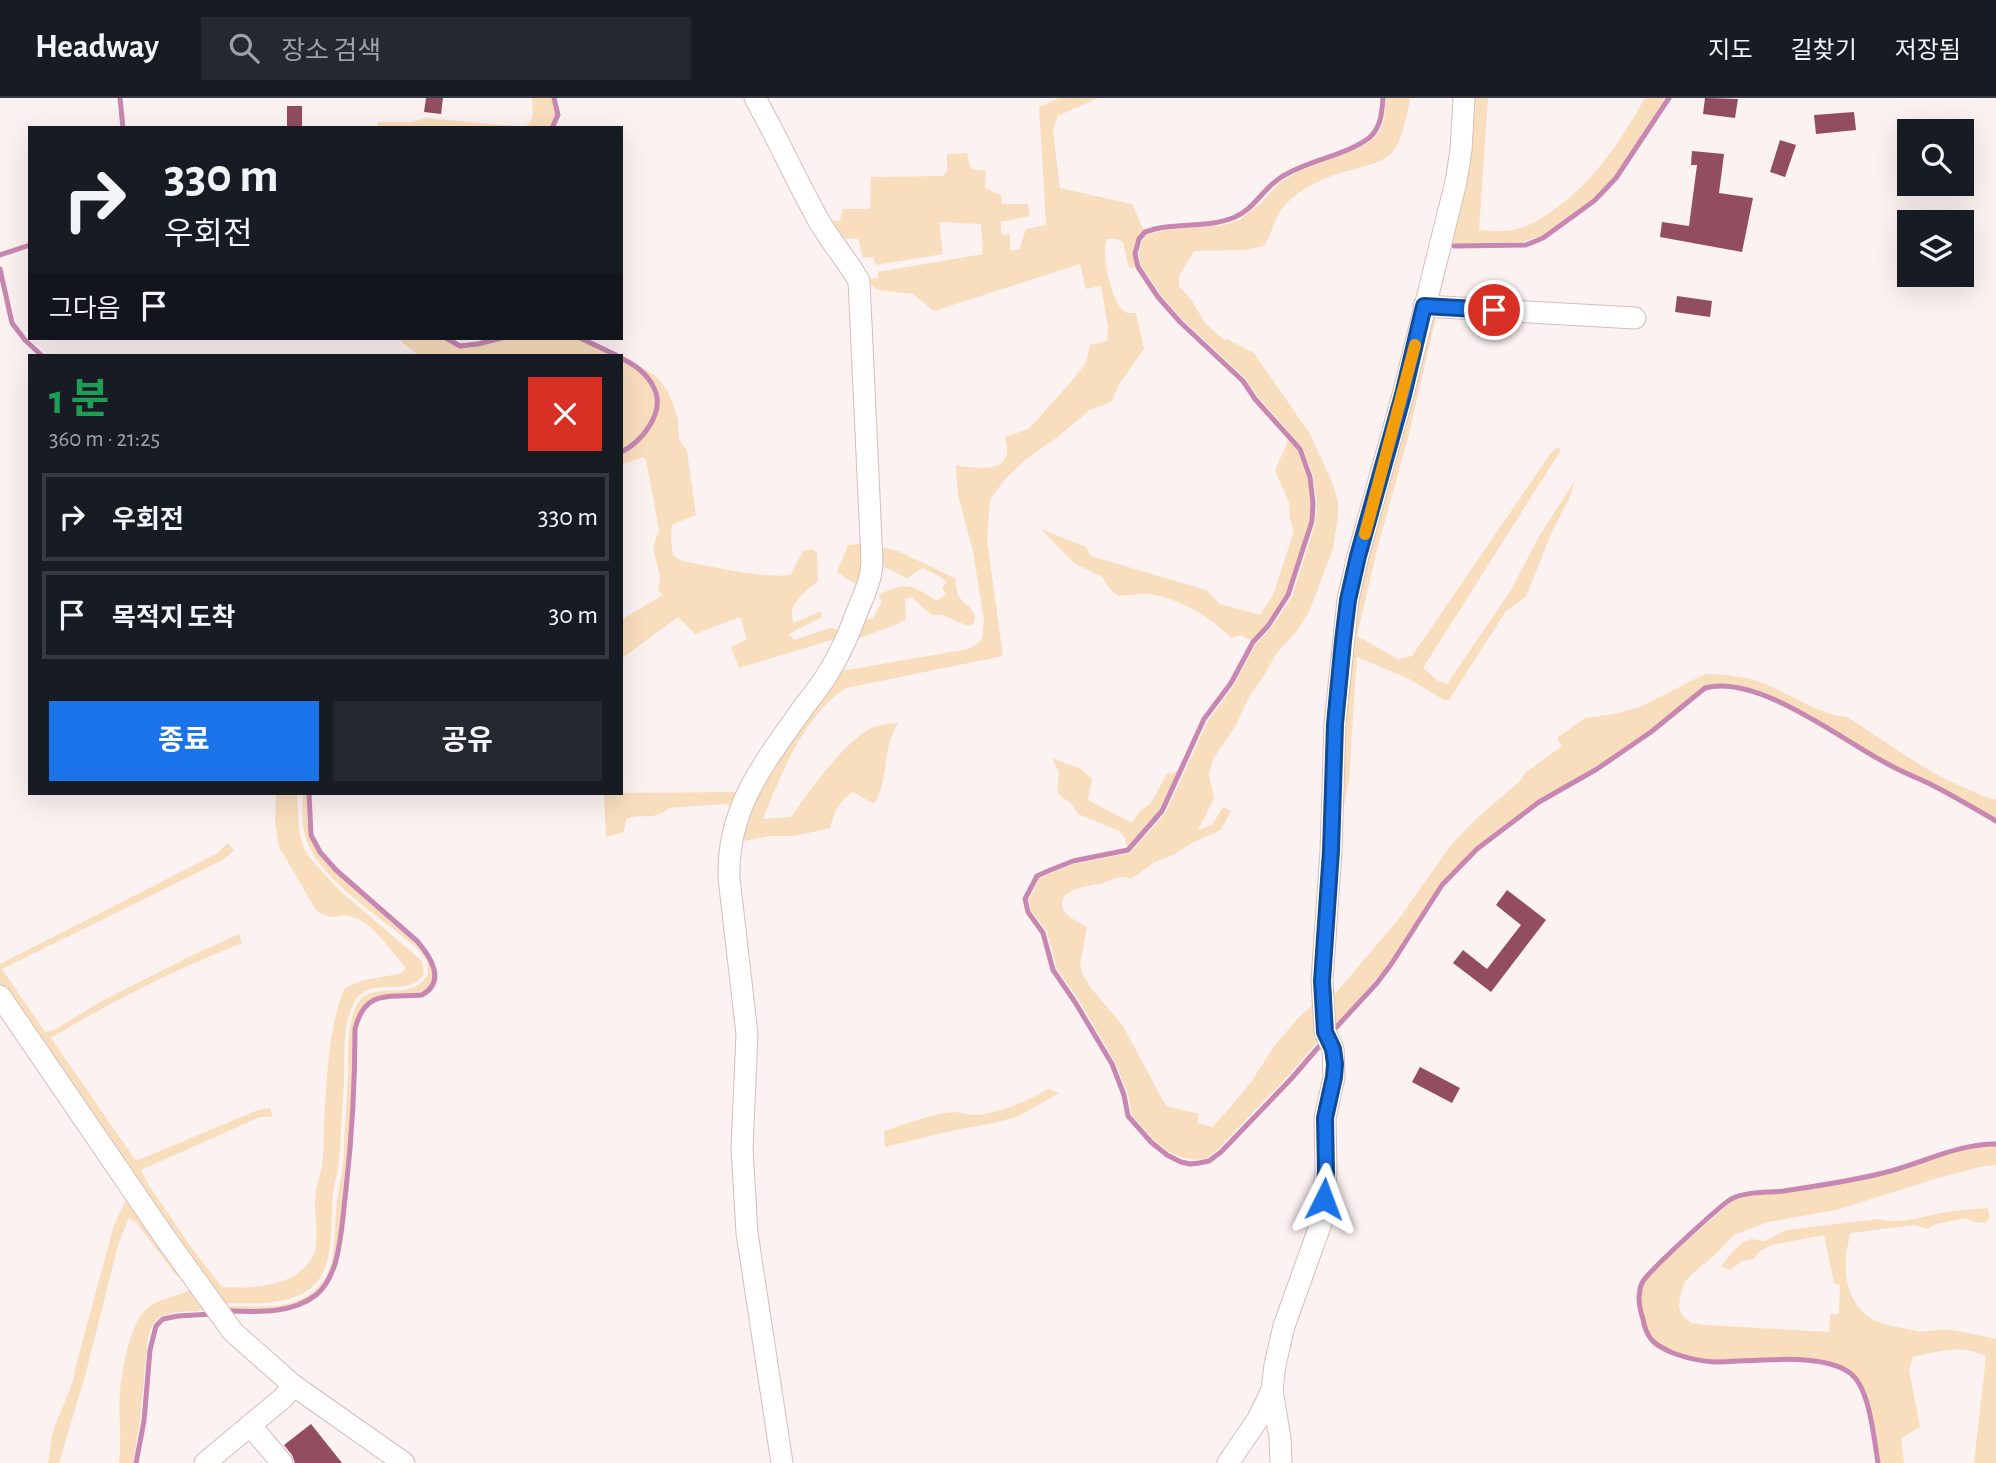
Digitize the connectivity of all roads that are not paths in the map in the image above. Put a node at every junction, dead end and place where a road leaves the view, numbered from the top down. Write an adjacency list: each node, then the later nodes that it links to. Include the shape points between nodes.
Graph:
1 (755, 98): 12 (street, via 819,220 859,281 872,561 872,576 830,672 748,789 728,855 747,1034 742,1149 745,1212)
2 (1464, 98): 3 (street, via 1456,182)
3 (1424, 306): 4 (street); 7 (street, via 1348,600 1336,711 1322,981 1325,1032 1335,1064 1325,1118 1324,1199 1315,1245 1278,1347)
4 (1635, 318)
5 (0, 996): 6 (street, via 222,1318)
6 (293, 1385): 8 (street); 11 (street)
7 (1272, 1390): 13 (street); 14 (street)
8 (250, 1425): 9 (street); 10 (street)
9 (205, 1463)
10 (282, 1463)
11 (404, 1463)
12 (782, 1463)
13 (1228, 1463)
14 (1281, 1463)

